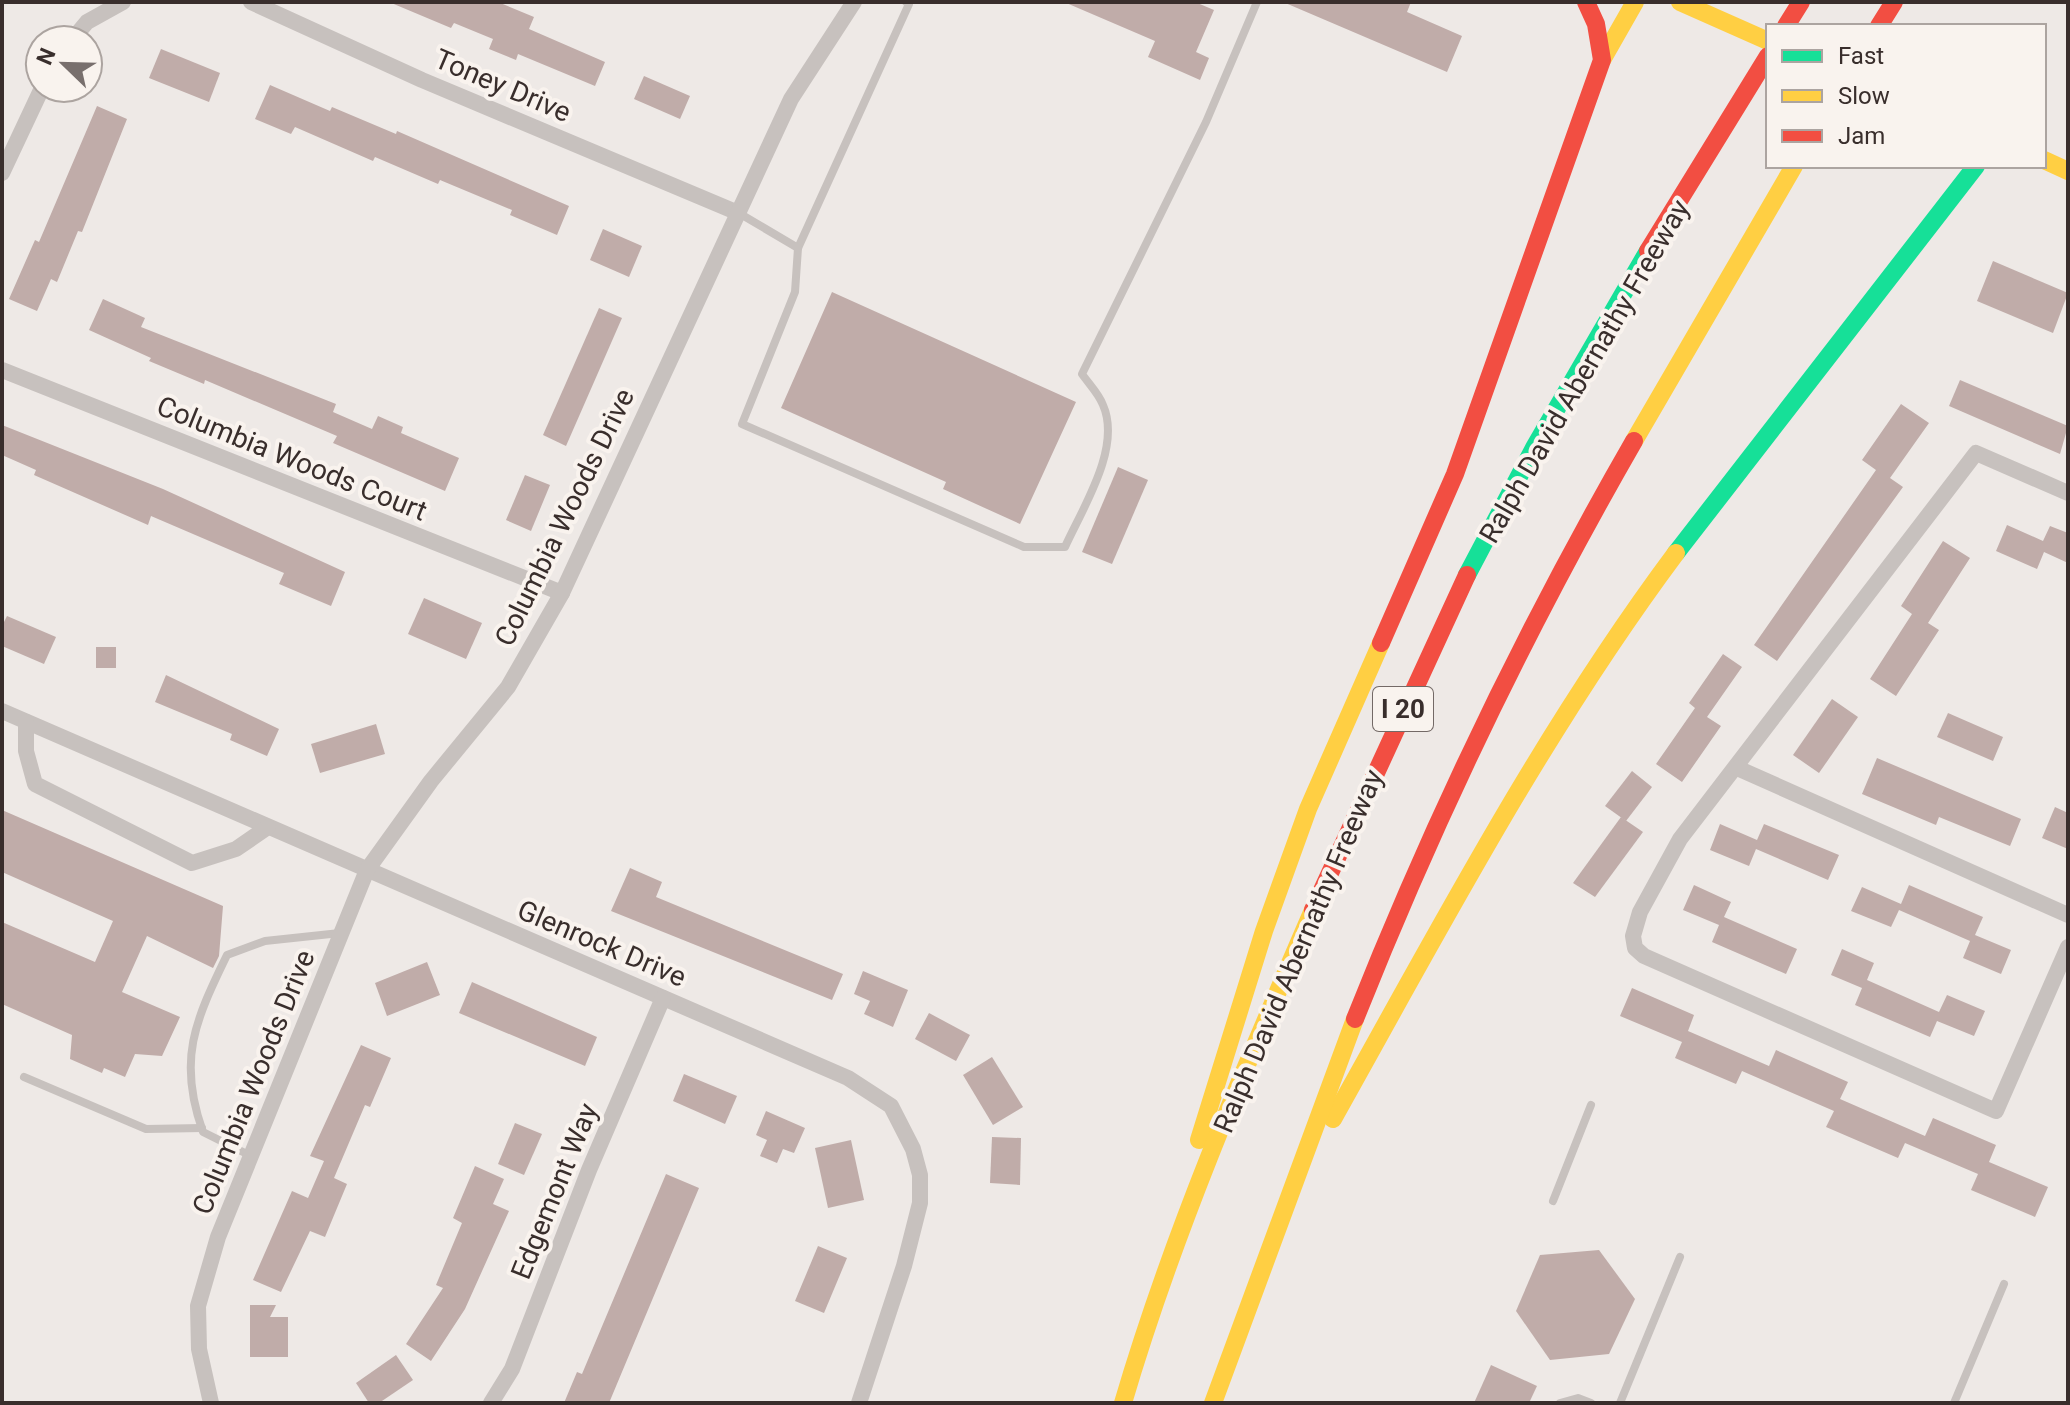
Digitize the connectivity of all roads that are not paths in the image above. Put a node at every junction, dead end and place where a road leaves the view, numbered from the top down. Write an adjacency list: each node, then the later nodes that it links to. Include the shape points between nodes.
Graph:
1 (123, 2): 11 (street)
2 (251, 2): 23 (street, Toney Drive)
3 (854, 2): 23 (street, Columbia Woods Drive, via 791,99)
4 (906, 2): 24 (lane)
5 (1257, 2): 24 (lane, via 1206,122 1082,374 1104,406 1108,433 1105,455 1065,547 1024,547 742,424 795,292)
6 (1586, 2): 16 (main road)
7 (1635, 2): 16 (main road)
8 (1680, 2): 14 (main road)
9 (1801, 2): 12 (main road)
10 (1894, 2): 13 (main road)
11 (85, 24)
12 (1787, 24)
13 (1880, 24)
14 (1766, 40)
15 (1766, 59): 45 (main road, Ralph David Abernathy Freeway / I 20, via 1506,500 1435,641 1252,1054)
16 (1602, 60): 45 (main road, via 1455,474 1308,809 1221,1064)
17 (34, 104): 22 (street)
18 (2046, 161): 21 (main road)
19 (1793, 168): 42 (main road, via 1651,407 1471,750 1395,918)
20 (1974, 168): 42 (main road, via 1613,638 1510,803)
21 (2068, 171)
22 (2, 173)
23 (736, 212): 24 (lane); 27 (street, Columbia Woods Drive)
24 (798, 248)
25 (2, 370): 27 (street, Columbia Woods Court)
26 (2068, 493): 30 (street, via 1976,453)
27 (562, 593): 32 (street, Columbia Woods Drive, via 508,687)
28 (2, 711): 29 (street, Glenrock Drive)
29 (26, 722): 31 (street, Glenrock Drive); 31 (street, via 26,751 35,784 192,863 236,849)
30 (1737, 768): 33 (street); 35 (street, via 1680,839 1640,912 1633,936 1635,948 1644,956 1996,1111)
31 (268, 827): 32 (street, Glenrock Drive)
32 (367, 870): 34 (street, Columbia Woods Drive); 36 (street, Glenrock Drive)
33 (2068, 915)
34 (341, 933): 39 (lane, via 265,941 227,955 192,1041 190,1093); 40 (street, Columbia Woods Drive)
35 (2068, 947)
36 (663, 998): 47 (street, Edgemont Way, via 512,1369); 48 (street, Glenrock Drive, via 848,1078 891,1106 913,1149 920,1203)
37 (24, 1077): 39 (lane, via 146,1129)
38 (1591, 1105): 41 (lane)
39 (202, 1128): 40 (lane)
40 (251, 1156): 46 (street, Columbia Woods Drive, via 218,1237 198,1306 199,1349)
41 (1553, 1201)
42 (1271, 1237): 50 (main road)
43 (1680, 1257): 53 (lane)
44 (2004, 1284): 54 (lane)
45 (1133, 1366): 49 (main road, Ralph David Abernathy Freeway / I 20)
46 (211, 1403)
47 (491, 1403)
48 (859, 1403)
49 (1123, 1403)
50 (1213, 1403)
51 (1560, 1403): 52 (lane, via 1578,1398)
52 (1591, 1403)
53 (1620, 1403)
54 (1954, 1403)

